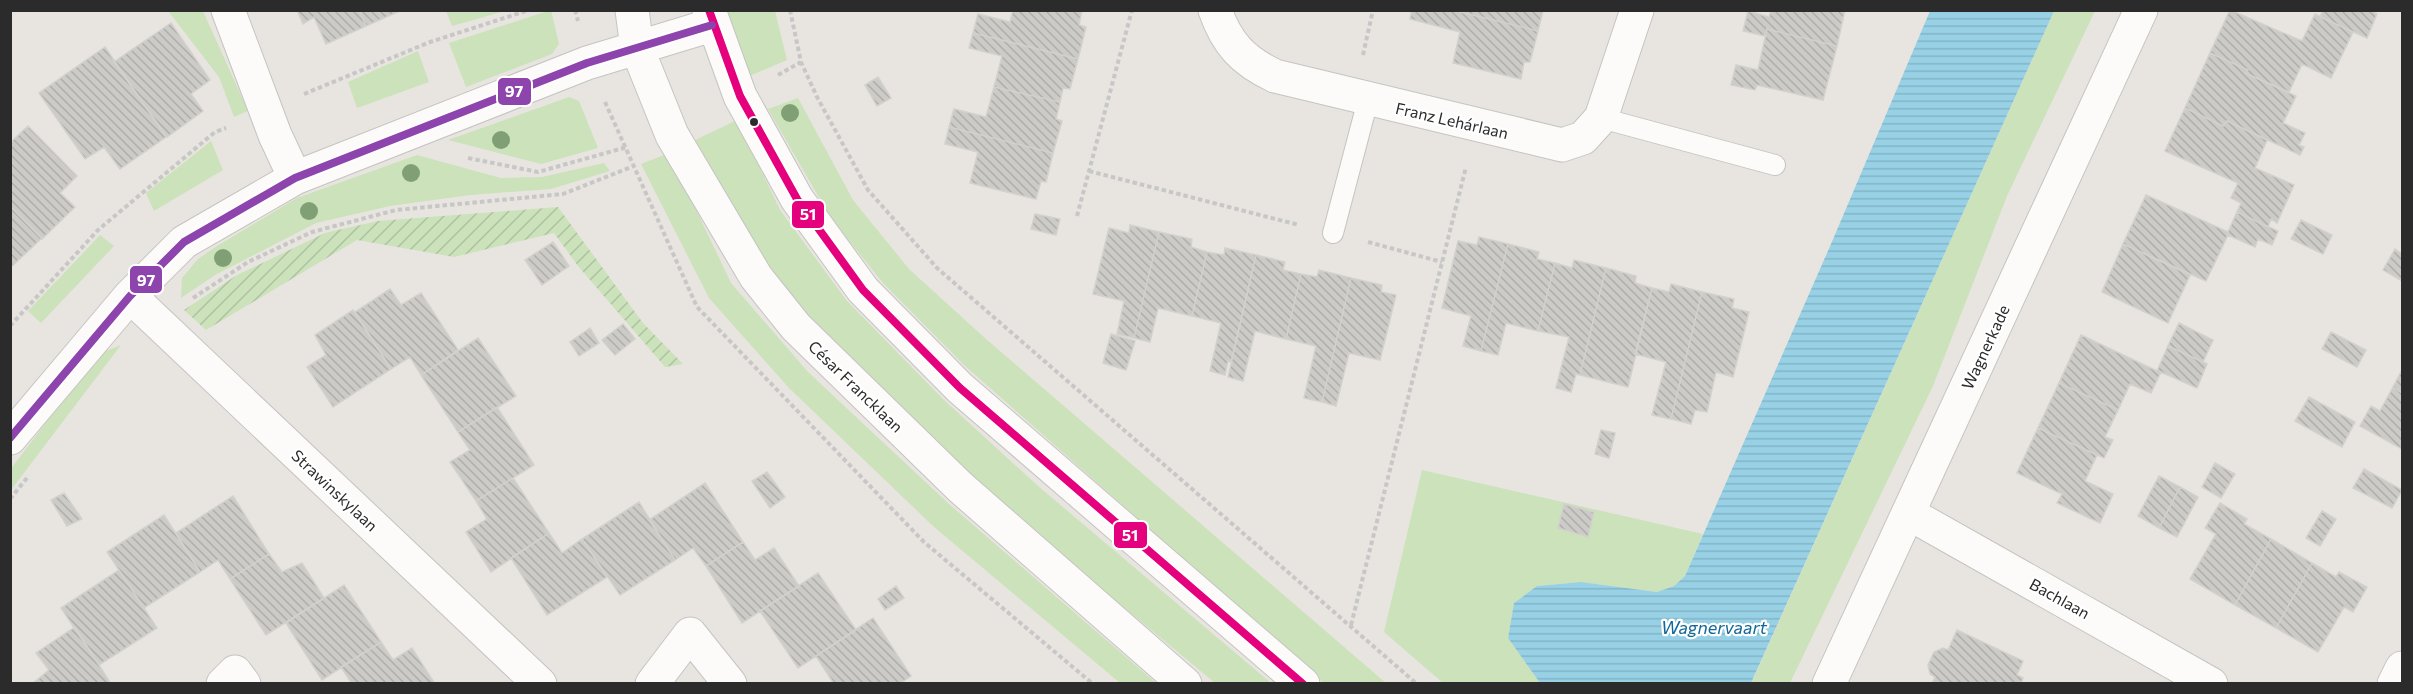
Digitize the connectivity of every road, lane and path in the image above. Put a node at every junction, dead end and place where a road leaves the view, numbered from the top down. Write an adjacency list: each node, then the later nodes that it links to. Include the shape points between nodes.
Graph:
1 (228, 10): 14 (street)
2 (529, 10): 14 (path, via 430,42)
3 (632, 10): 10 (street, César Francklaan)
4 (790, 10): 11 (path)
5 (1132, 10): 21 (path)
6 (1215, 10): 13 (street, Franz Lehárlaan, via 1224,36 1255,67 1275,76)
7 (1637, 10): 15 (street, Franz Lehárlaan)
8 (2141, 10): 30 (street, Wagnerkade)
9 (711, 18): 10 (street); 12 (street)
10 (637, 48): 17 (street, César Francklaan); 22 (street, via 587,63)
11 (801, 62): 12 (path); 31 (path, via 868,189 938,268)
12 (740, 96): 39 (street, via 796,199 862,290 960,388)
13 (1368, 100): 16 (street, Franz Lehárlaan); 24 (lane)
14 (266, 110): 22 (street); 28 (path, via 215,132 98,230)
15 (1601, 118): 16 (street, Franz Lehárlaan, via 1583,138 1562,145); 19 (lane)
16 (1477, 125): 25 (path)
17 (672, 135): 18 (path, via 538,172); 38 (street, César Francklaan, via 756,277 796,327 960,488)
18 (465, 157)
19 (1775, 165)
20 (634, 166): 27 (path, via 563,194 396,210 312,232 248,262)
21 (1089, 171): 23 (path); 24 (path)
22 (295, 178): 26 (street, via 184,242)
23 (1077, 216)
24 (1333, 233): 25 (path)
25 (1442, 262): 31 (path)
26 (130, 296): 27 (street, Strawinskylaan); 29 (street)
27 (157, 322): 35 (street, Strawinskylaan)
28 (10, 326)
29 (10, 438)
30 (1908, 513): 41 (street, Wagnerkade); 42 (street, Bachlaan)
31 (1351, 625): 40 (path)
32 (2403, 668): 43 (street)
33 (223, 684): 34 (street, via 235,672)
34 (244, 684)
35 (540, 684)
36 (652, 684): 37 (street, via 690,634)
37 (730, 684)
38 (1185, 684)
39 (1303, 684)
40 (1417, 684)
41 (1829, 684)
42 (2211, 684)
43 (2394, 684)

